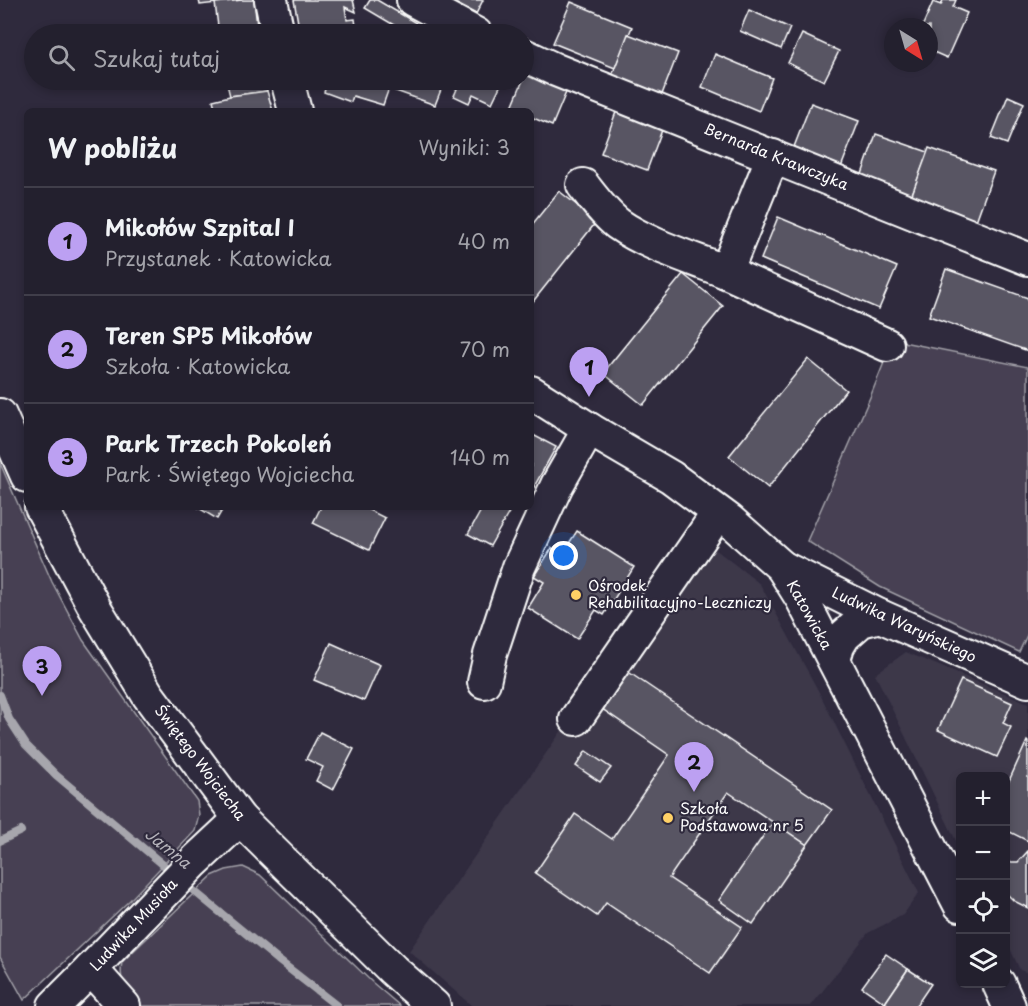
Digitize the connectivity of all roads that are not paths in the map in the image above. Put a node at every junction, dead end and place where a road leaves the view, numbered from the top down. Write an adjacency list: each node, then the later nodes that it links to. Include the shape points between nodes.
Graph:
1 (271, 0): 3 (street)
2 (413, 0): 4 (street)
3 (276, 24)
4 (457, 24)
5 (534, 60): 8 (street, Bernarda Krawczyka)
6 (290, 90): 7 (street)
7 (295, 108)
8 (773, 156): 10 (street, Bernarda Krawczyka); 11 (street)
9 (582, 185): 11 (street, via 605,213 634,234)
10 (1028, 259)
11 (726, 272): 12 (street)
12 (887, 345)
13 (534, 394): 15 (street, Katowicka)
14 (0, 415): 16 (street)
15 (589, 429): 18 (street, Katowicka, via 671,477); 25 (street, via 557,485 519,567)
16 (24, 469)
17 (43, 510): 27 (street, Świętego Wojciecha, via 148,695)
18 (718, 513): 19 (street, Katowicka); 26 (street)
19 (782, 567): 20 (street, Ludwika Waryńskiego); 22 (street, Katowicka)
20 (845, 598): 21 (street, Ludwika Waryńskiego); 22 (street, via 827,609)
21 (880, 616): 23 (street, via 861,621 844,636); 24 (street, Ludwika Waryńskiego)
22 (817, 628): 23 (street, Katowicka)
23 (834, 660): 28 (street, Katowicka)
24 (1028, 681)
25 (484, 682)
26 (576, 719)
27 (240, 819): 29 (street, Ludwika Musioła); 33 (street, Świętego Wojciecha)
28 (956, 897)
29 (92, 969): 31 (street, Ludwika Musioła); 32 (street)
30 (1001, 988): 34 (street)
31 (54, 1006)
32 (124, 1006)
33 (434, 1006)
34 (1009, 1006)

